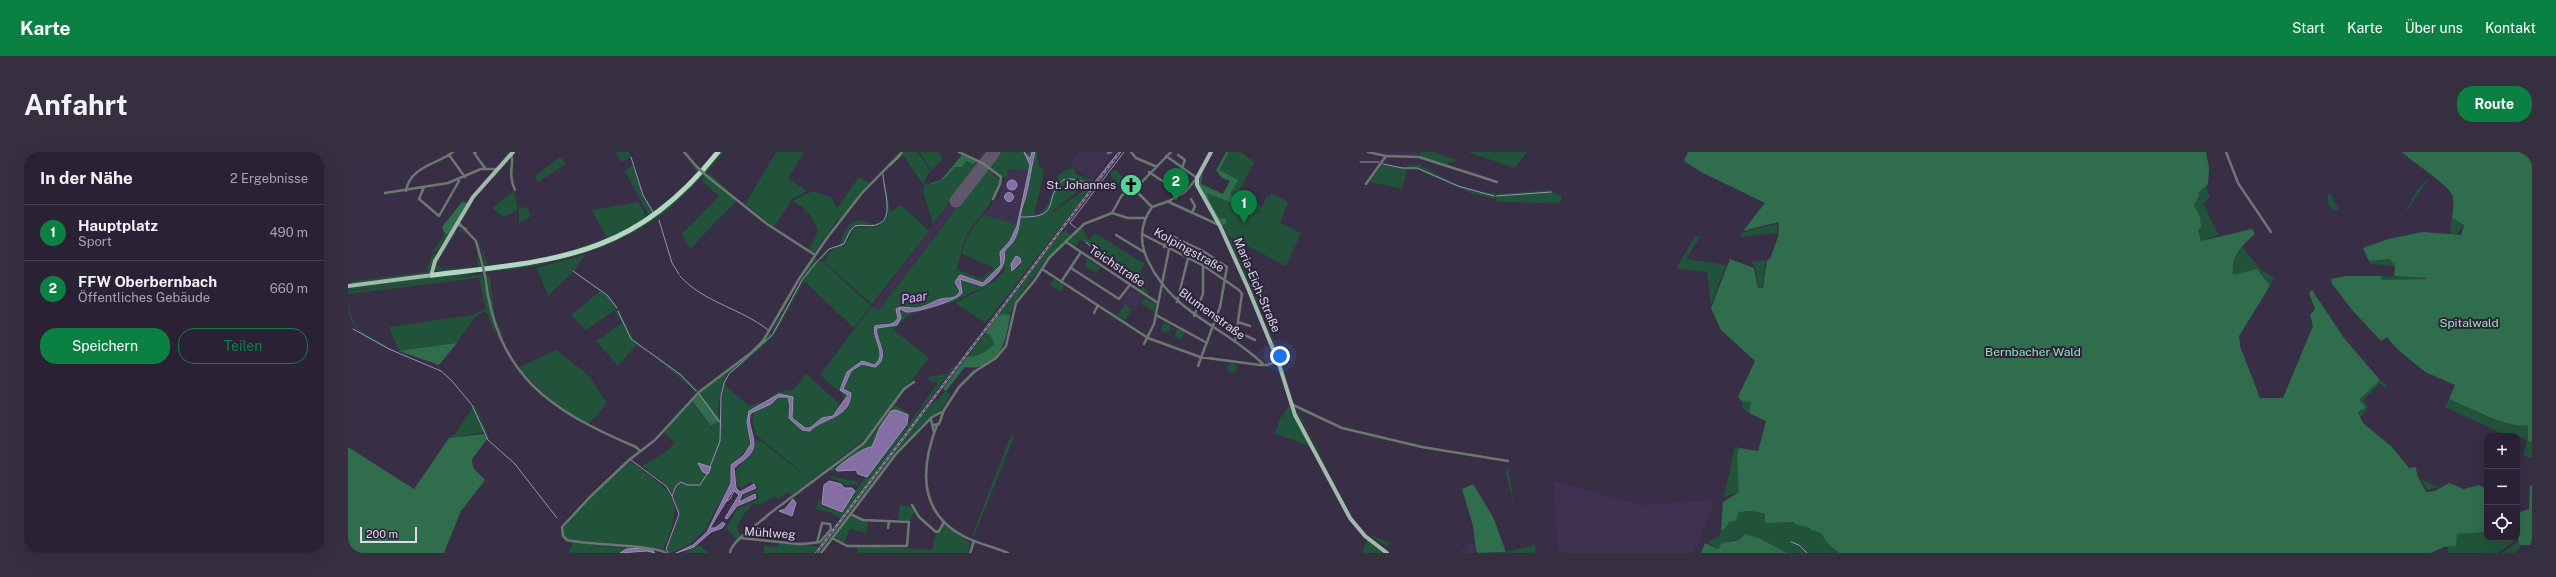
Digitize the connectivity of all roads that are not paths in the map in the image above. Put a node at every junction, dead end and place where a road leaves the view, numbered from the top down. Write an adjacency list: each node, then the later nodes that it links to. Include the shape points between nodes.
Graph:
1 (453, 152): 13 (street)
2 (476, 152): 18 (street, via 474,153)
3 (684, 152): 54 (street, bridge, via 698,168 767,224)
4 (718, 152): 61 (highway, via 694,182 671,203 606,243 577,254 542,262)
5 (902, 152): 54 (street, via 848,210)
6 (959, 152): 33 (street, via 984,164 1001,177)
7 (1131, 152): 17 (street, via 1136,158)
8 (1171, 152): 15 (street)
9 (1211, 152): 23 (main road)
10 (1368, 152): 16 (street)
11 (2226, 152): 45 (street, via 2238,183)
12 (512, 153): 20 (main road); 29 (street, via 510,176)
13 (449, 155): 22 (street); 30 (street, via 420,169 409,181)
14 (1178, 155): 19 (street, via 1185,160)
15 (1166, 156): 17 (street); 19 (street)
16 (1386, 156): 25 (street, via 1419,157); 26 (street)
17 (1155, 166): 21 (street)
18 (485, 168): 20 (street); 22 (street)
19 (1182, 168): 23 (street)
20 (497, 169): 40 (main road, via 478,191)
21 (1149, 172): 28 (street); 32 (street)
22 (465, 177): 24 (street)
23 (1197, 178): 32 (street); 41 (main road, Maria-Eich-Straße, via 1201,194)
24 (459, 180): 27 (street); 27 (street, via 439,216 419,199 418,196)
25 (1497, 182)
26 (1366, 184)
27 (424, 187): 30 (street)
28 (1134, 189): 36 (street); 37 (street, via 1122,195)
29 (515, 190)
30 (406, 191): 31 (street)
31 (385, 193)
32 (1182, 194): 35 (street)
33 (993, 199)
34 (1191, 199): 38 (street, via 1195,206)
35 (1169, 201): 36 (street); 38 (street)
36 (1152, 207): 39 (street, Blumenstraße)
37 (1112, 213): 39 (street, via 1128,218); 48 (street, via 1086,223)
38 (1192, 213): 41 (street)
39 (1144, 218): 46 (street, Blumenstraße)
40 (458, 223): 42 (street); 43 (main road); 44 (street)
41 (1220, 226): 84 (main road, Maria-Eich-Straße)
42 (462, 228): 43 (street); 44 (street)
43 (453, 230): 56 (main road)
44 (469, 232): 97 (street, bridge, via 478,246 491,313 499,339 522,375 546,398 567,413)
45 (2271, 232)
46 (1142, 234): 49 (street, Kolpingstraße); 53 (street, Blumenstraße)
47 (1116, 235): 53 (street, Blumenstraße)
48 (1066, 242): 52 (street, Teichstraße); 60 (street, via 1049,257)
49 (1164, 247): 50 (street, Kolpingstraße); 51 (street, via 1170,235)
50 (1168, 249): 55 (street, Kolpingstraße); 65 (street)
51 (1204, 251): 57 (street); 63 (street, via 1226,266)
52 (1080, 252): 59 (street); 67 (street, Teichstraße)
53 (1144, 253): 65 (street, Blumenstraße)
54 (815, 255): 97 (street, via 763,341 699,392 655,440)
55 (1188, 258): 57 (street, Kolpingstraße); 68 (street)
56 (435, 261): 58 (main road); 62 (main road)
57 (1204, 266): 63 (street, Kolpingstraße); 73 (street, via 1203,295)
58 (434, 268): 61 (main road); 62 (main road)
59 (1071, 268): 64 (street); 67 (street, via 1119,299)
60 (1042, 269): 64 (street); 89 (street, via 1015,305 1006,346 996,358 963,382)
61 (442, 274): 62 (highway)
62 (432, 275): 66 (main road)
63 (1225, 280): 74 (street, Kolpingstraße, via 1242,294); 76 (street)
64 (1061, 282): 70 (street)
65 (1161, 283): 68 (street, Blumenstraße); 69 (street)
66 (348, 286)
67 (1130, 286): 69 (street, Teichstraße)
68 (1177, 302): 73 (street, Blumenstraße)
69 (1158, 304): 72 (street)
70 (1098, 305): 71 (street); 78 (street)
71 (1094, 313)
72 (1156, 315): 78 (street); 81 (street)
73 (1194, 316): 76 (street, Blumenstraße)
74 (1238, 322): 75 (street); 77 (street, Kolpingstraße)
75 (1250, 326)
76 (1212, 329): 80 (street, Blumenstraße); 81 (street)
77 (1238, 332): 79 (street); 80 (street, Kolpingstraße)
78 (1148, 338): 82 (street); 83 (street)
79 (1255, 340)
80 (1235, 342): 85 (street, Blumenstraße)
81 (1207, 343): 83 (street)
82 (1144, 344)
83 (1200, 357): 85 (street); 86 (street)
84 (1279, 363): 85 (street); 88 (main road, Maria-Eich-Straße)
85 (1263, 365)
86 (1198, 366)
87 (914, 382): 104 (street, via 904,389 864,443)
88 (1291, 404): 98 (street, via 1342,428 1422,447); 113 (main road, Maria-Eich-Straße, via 1350,518 1366,536)
89 (944, 410): 90 (street); 91 (street)
90 (936, 416): 91 (street); 92 (street)
91 (939, 419): 95 (street)
92 (931, 420): 93 (street); 94 (street)
93 (925, 424): 94 (street); 100 (street, via 891,460)
94 (932, 424): 95 (street); 96 (street)
95 (937, 425): 96 (street)
96 (934, 435): 102 (street, via 927,460 926,484 931,504)
97 (640, 451): 108 (street, via 577,509 562,527 563,536 572,541 618,547 650,547)
98 (1508, 461)
99 (912, 505): 102 (street, via 919,517 936,532)
100 (850, 514): 101 (street, via 863,520); 105 (street)
101 (889, 521): 103 (street); 105 (street, via 910,523 904,547 870,544 847,546)
102 (944, 522): 106 (street)
103 (888, 528)
104 (741, 538): 107 (street, Mühlweg, via 800,544); 109 (street, Mühlweg, via 732,544)
105 (832, 538): 110 (street)
106 (974, 541): 111 (street); 112 (street)
107 (817, 543): 107 (street, via 822,541 831,529 830,524 822,523)
108 (666, 553)
109 (730, 553)
110 (821, 553)
111 (970, 553)
112 (1008, 553)
113 (1387, 553)

